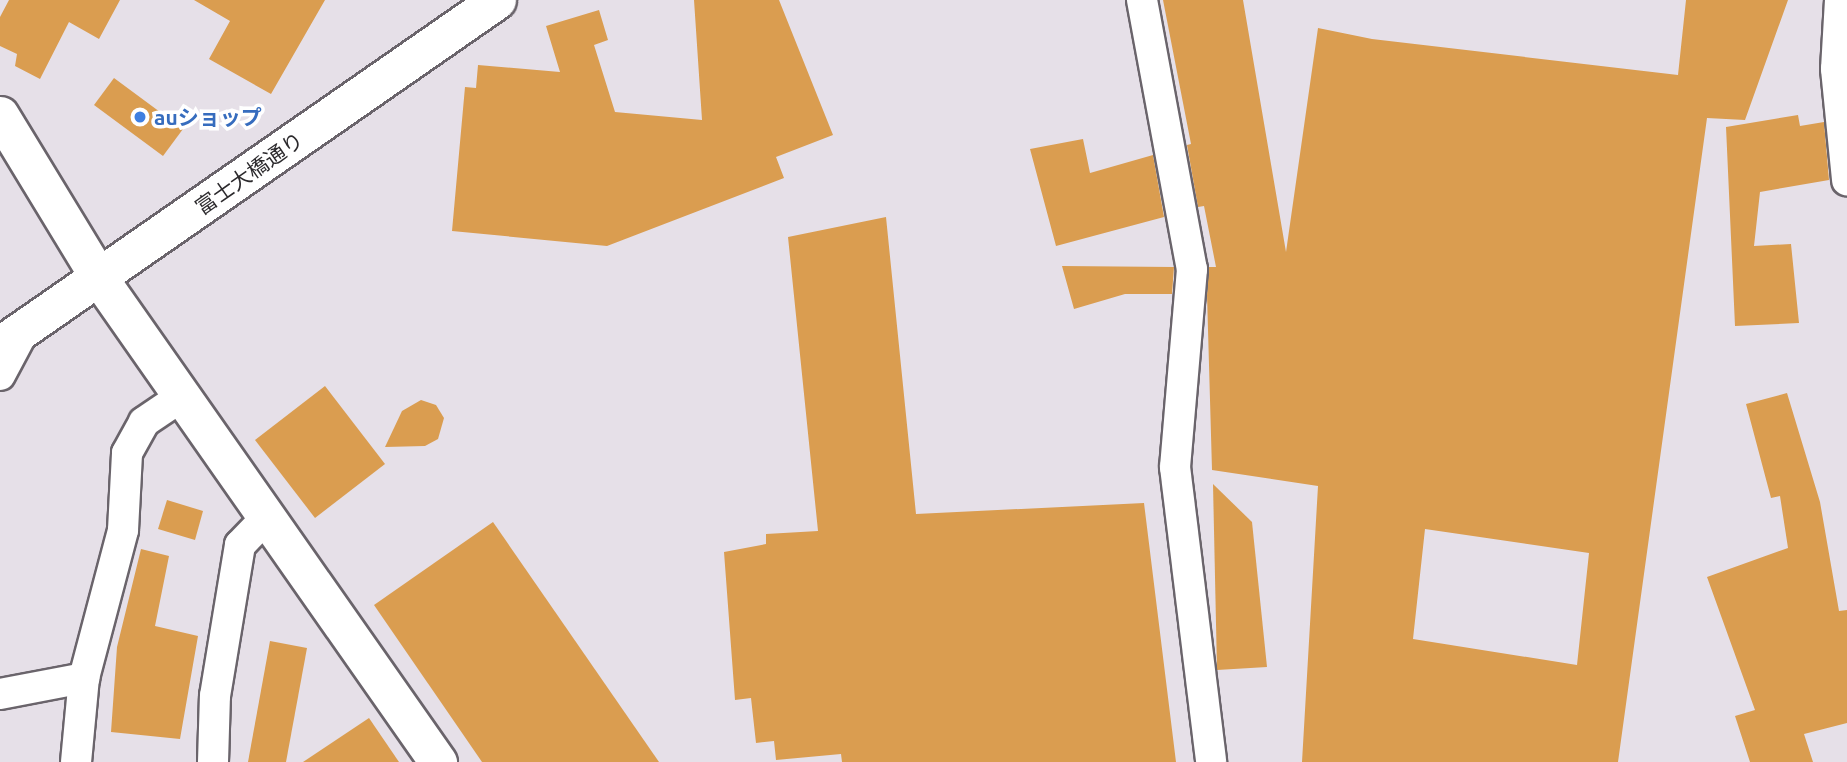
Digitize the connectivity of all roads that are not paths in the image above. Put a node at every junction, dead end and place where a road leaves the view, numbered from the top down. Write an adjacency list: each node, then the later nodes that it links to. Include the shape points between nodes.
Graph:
1 (497, 0): 6 (street, 富士大橋通り)
2 (1142, 0): 16 (street, via 1192,269 1175,467)
3 (1840, 0): 5 (street, via 1836,69)
4 (0, 115): 6 (street)
5 (1847, 180)
6 (99, 278): 7 (street, 富士大橋通り); 9 (street)
7 (9, 334): 8 (street)
8 (0, 375)
9 (184, 395): 10 (street); 11 (street, via 144,422 127,453 123,530)
10 (267, 517): 14 (street, via 240,545 215,696); 15 (street)
11 (84, 678): 12 (street); 13 (street)
12 (0, 694)
13 (76, 762)
14 (213, 762)
15 (438, 762)
16 (1211, 762)

